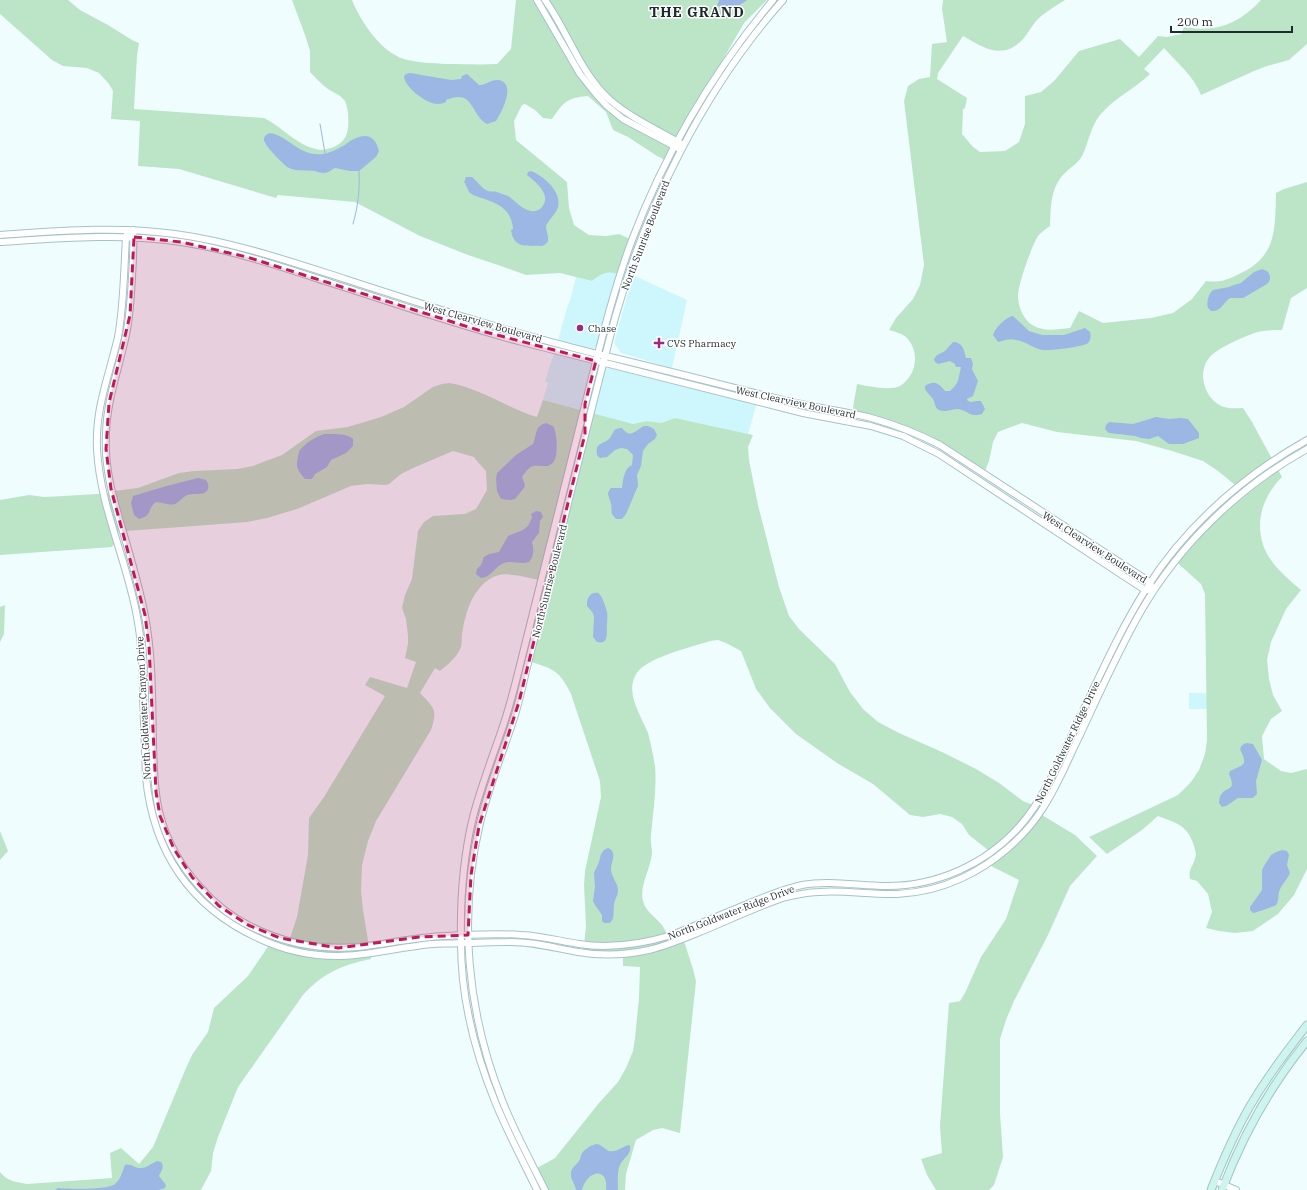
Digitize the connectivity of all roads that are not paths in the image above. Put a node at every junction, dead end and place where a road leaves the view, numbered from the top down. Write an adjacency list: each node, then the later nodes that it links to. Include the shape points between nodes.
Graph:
1 (773, 0): 6 (street, North Sunrise Boulevard, via 722,67)
2 (783, 0): 13 (street, North Sunrise Boulevard, via 731,68 681,150 648,221)
3 (546, 1): 4 (street); 5 (street)
4 (539, 3): 5 (street)
5 (568, 46): 6 (street, via 583,71 609,99 627,114)
6 (677, 145): 12 (street, North Sunrise Boulevard, via 641,217)
7 (131, 230): 8 (street, West Clearview Boulevard, via 71,230); 9 (street, North Goldwater Canyon Drive); 10 (street, North Goldwater Canyon Drive); 14 (street, West Clearview Boulevard, via 177,234 238,246 509,331)
8 (0, 235)
9 (126, 237): 10 (street, West Clearview Boulevard); 11 (street, West Clearview Boulevard); 26 (street, North Goldwater Canyon Drive, via 122,313 101,401 97,449 103,490 137,617 141,647 148,793 157,830 167,853 185,882 205,904 235,927 273,945 311,954 338,956 418,945)
10 (134, 237): 16 (street, West Clearview Boulevard, via 182,242 247,257 478,330); 25 (street, North Goldwater Canyon Drive, via 130,315 109,403 106,449 111,489 145,615 150,646 154,778 160,816 174,849 202,890 219,906 248,925 280,938 310,946 338,948 419,937)
11 (0, 242)
12 (618, 282): 13 (street); 14 (street, North Sunrise Boulevard)
13 (624, 285): 15 (street, North Sunrise Boulevard)
14 (598, 354): 15 (street, West Clearview Boulevard); 16 (street, North Sunrise Boulevard)
15 (605, 356): 17 (street, North Sunrise Boulevard); 22 (street, West Clearview Boulevard, via 791,402 864,416 907,430 940,445)
16 (596, 361): 17 (street, West Clearview Boulevard); 18 (street, North Sunrise Boulevard, via 585,404)
17 (603, 363): 18 (street, North Sunrise Boulevard); 23 (street, West Clearview Boulevard, via 903,436 939,454)
18 (587, 413): 19 (street, North Sunrise Boulevard)
19 (584, 429): 25 (street, North Sunrise Boulevard, via 517,708 489,787 479,826 470,876); 25 (street, North Sunrise Boulevard, via 508,711 473,817 463,872 461,900)
20 (1307, 440): 22 (street, North Goldwater Ridge Drive, via 1261,468 1217,504 1176,548)
21 (1307, 449): 24 (street, North Goldwater Ridge Drive, via 1271,471 1222,510 1184,551)
22 (1150, 582): 23 (street, North Goldwater Ridge Drive); 24 (street, West Clearview Boulevard)
23 (1145, 590): 24 (street, West Clearview Boulevard); 25 (street, North Goldwater Ridge Drive, via 1110,654 1035,807 1002,844 972,864 941,877 910,885 803,885 772,894 672,935 633,945 590,946 520,934)
24 (1153, 591): 26 (street, North Goldwater Ridge Drive, via 1114,662 1043,809 1005,850 972,873 949,883 897,894 822,891 786,897 670,944 621,954 579,952 520,942)
25 (464, 935): 26 (street, North Sunrise Boulevard)
26 (464, 943): 31 (street, North Sunrise Boulevard, via 467,1005 477,1048 504,1124); 32 (street, North Sunrise Boulevard, via 474,1004 493,1075)
27 (1307, 1025): 29 (main road, via 1250,1106)
28 (1307, 1041): 30 (main road, via 1277,1081 1257,1114)
29 (1215, 1181): 30 (street); 33 (main road)
30 (1223, 1188): 34 (street)
31 (537, 1190)
32 (545, 1190)
33 (1211, 1190)
34 (1236, 1190)

